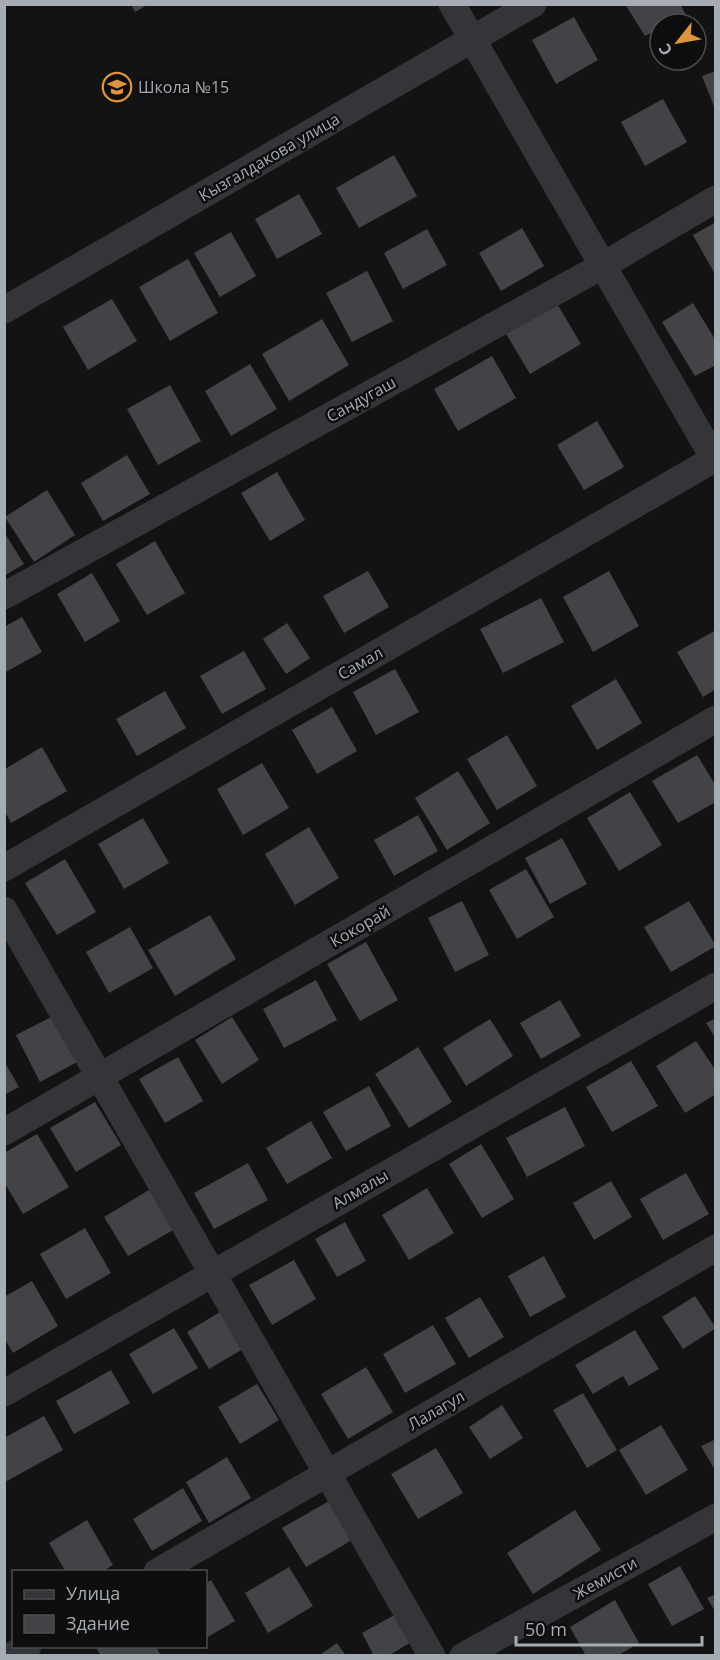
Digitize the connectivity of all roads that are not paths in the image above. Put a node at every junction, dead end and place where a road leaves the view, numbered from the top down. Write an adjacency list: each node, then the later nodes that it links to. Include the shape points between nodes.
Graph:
1 (452, 4): 3 (street)
2 (533, 4): 3 (street, Кызгалдакова улица)
3 (472, 40): 5 (street); 6 (street, Кызгалдакова улица)
4 (716, 199): 5 (street, Сандугаш)
5 (602, 266): 7 (street); 8 (street, Сандугаш)
6 (4, 310)
7 (715, 459): 10 (street, Самал)
8 (4, 596)
9 (716, 719): 13 (street, Кокорай)
10 (4, 868)
11 (4, 910): 13 (street)
12 (716, 986): 16 (street, Алмалы)
13 (100, 1077): 14 (street, Кокорай); 16 (street)
14 (4, 1132)
15 (716, 1248): 18 (street, Лалагул)
16 (213, 1273): 17 (street, Алмалы); 18 (street)
17 (4, 1393)
18 (327, 1473): 20 (street, Лалагул); 23 (street)
19 (716, 1517): 24 (street, Жемисти)
20 (160, 1570)
21 (26, 1648): 22 (street)
22 (12, 1656)
23 (432, 1656)
24 (464, 1656)

